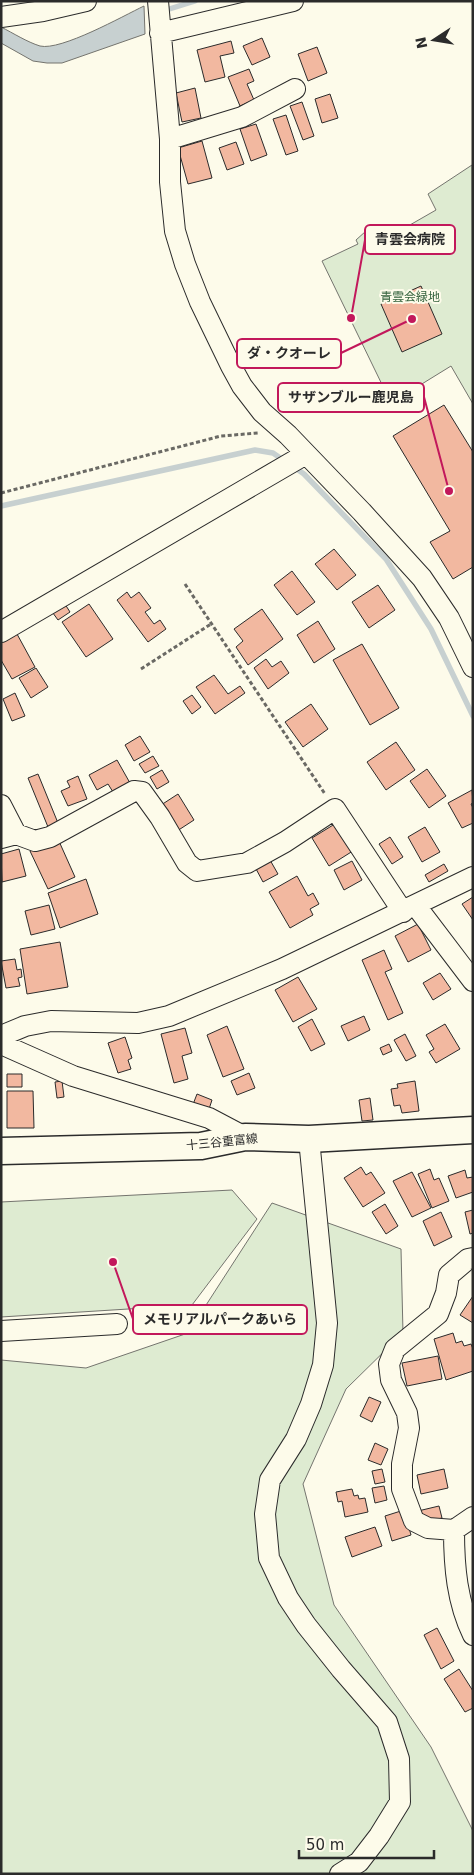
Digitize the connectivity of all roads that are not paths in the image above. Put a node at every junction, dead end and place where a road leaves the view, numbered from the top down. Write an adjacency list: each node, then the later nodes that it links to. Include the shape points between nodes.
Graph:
1 (86, 1): 4 (street)
2 (158, 1): 5 (street)
3 (293, 1): 5 (street)
4 (1, 17)
5 (160, 33): 7 (street)
6 (295, 89): 7 (street, via 242,117)
7 (170, 139): 8 (street, via 175,231 204,310 242,386)
8 (303, 456): 9 (street); 10 (street, via 362,512 422,578 449,618)
9 (1, 632)
10 (473, 667)
11 (1, 805): 12 (street)
12 (9, 836): 14 (street, via 35,841 50,837 134,791 142,792 187,863 198,871 247,863 335,809)
13 (473, 877): 14 (street)
14 (409, 909): 15 (street); 16 (street, via 169,1016 138,1023 51,1021 25,1026)
15 (473, 980)
16 (1, 1036)
17 (1, 1044): 19 (street, via 74,1076 209,1118)
18 (473, 1130): 20 (main road, 十三谷重富線)
19 (245, 1137): 20 (main road, 十三谷重富線); 21 (main road, 十三谷重富線, via 200,1146)
20 (309, 1140): 28 (street, via 327,1323 323,1365 296,1439 270,1480 264,1514 269,1558 288,1598 306,1625 387,1722 399,1760 400,1802 358,1862)
21 (1, 1151)
22 (473, 1258): 26 (street, via 449,1275 438,1314 395,1348 389,1364 391,1380 409,1428 402,1464 402,1489 408,1507 414,1521 428,1528)
23 (117, 1324): 24 (street)
24 (1, 1332)
25 (473, 1517): 26 (street)
26 (454, 1530): 27 (street, via 454,1568 464,1616)
27 (473, 1635)
28 (340, 1874)

